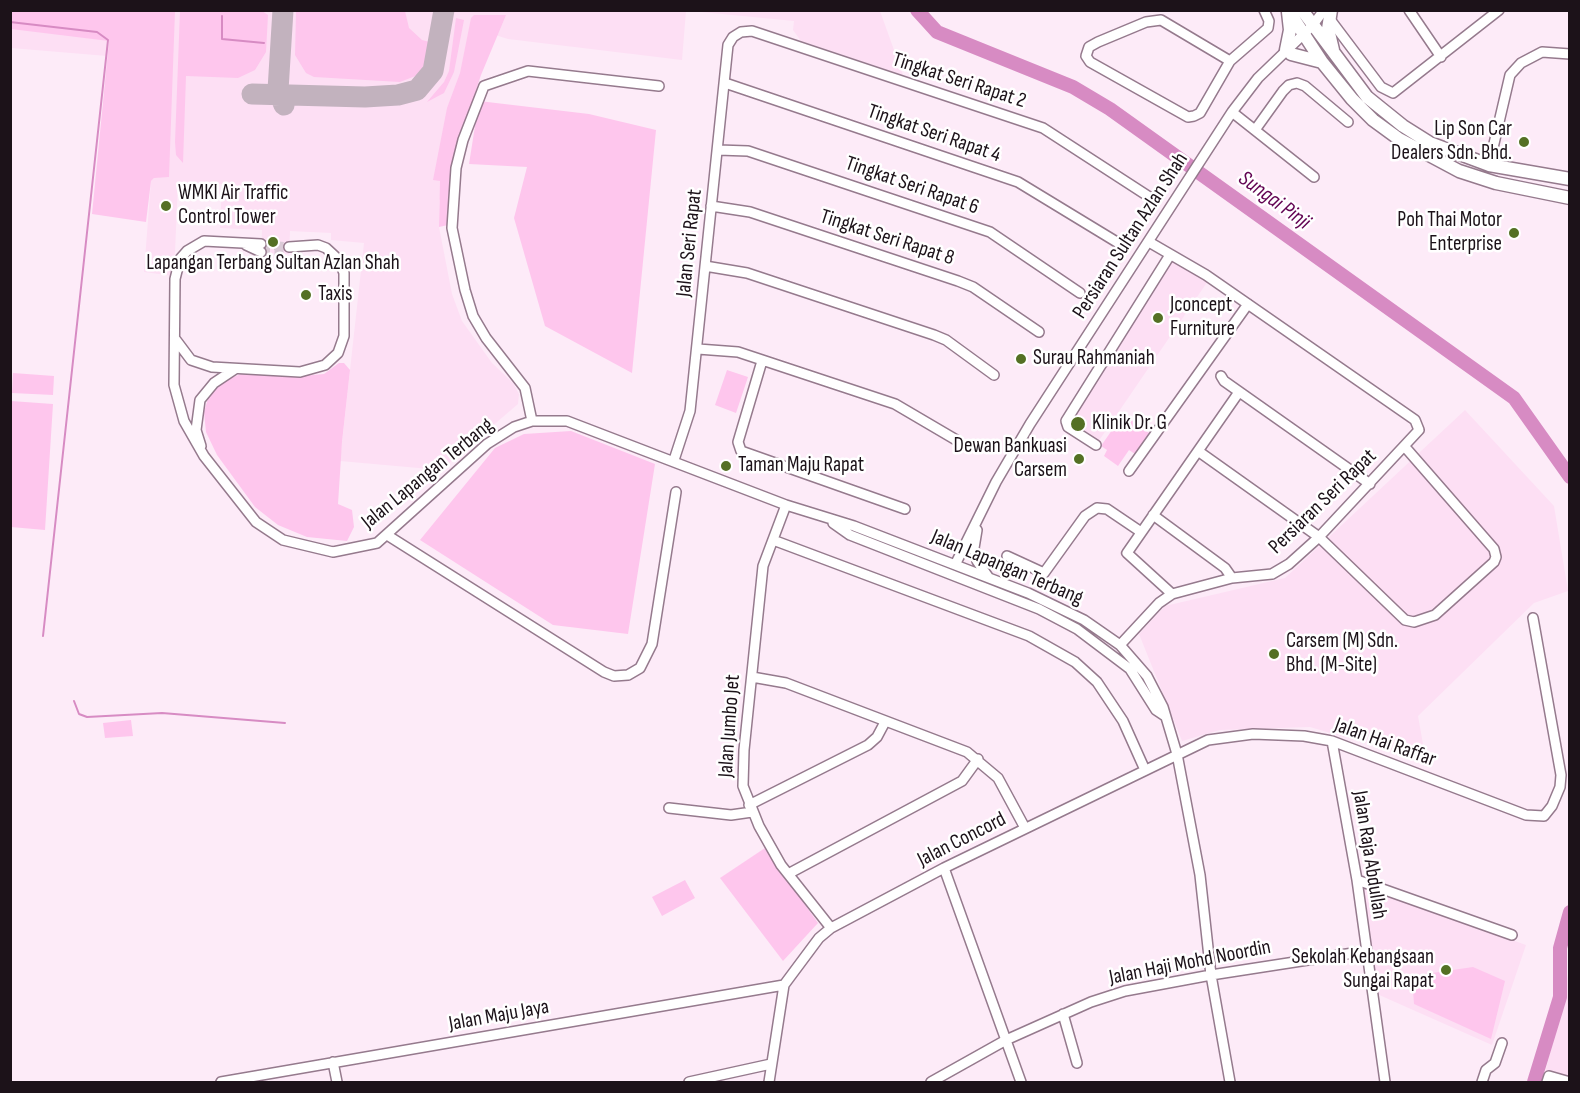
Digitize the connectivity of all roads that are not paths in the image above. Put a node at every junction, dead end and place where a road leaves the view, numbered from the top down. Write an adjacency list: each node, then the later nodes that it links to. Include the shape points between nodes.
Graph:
1 (1264, 10): 13 (street, via 1268,28)
2 (1288, 10): 8 (main road); 9 (main road)
3 (1302, 10): 8 (main road)
4 (1409, 10): 12 (street)
5 (1499, 10): 12 (street)
6 (1328, 13): 8 (street, Persiaran Sultan Azlan Shah); 11 (main road); 12 (street, via 1386,92 1400,89)
7 (741, 32): 15 (street, Jalan Seri Rapat, via 728,45); 24 (street, Tingkat Seri Rapat 2, via 752,31 1043,128)
8 (1308, 33): 9 (street, Persiaran Sultan Azlan Shah); 11 (main road); 14 (main road)
9 (1288, 52): 14 (main road); 17 (street, Persiaran Sultan Azlan Shah)
10 (1569, 54): 21 (street, via 1542,52 1509,75)
11 (1334, 56): 21 (main road, via 1385,114 1430,143)
12 (1441, 57)
13 (1230, 61): 13 (street, via 1161,20 1146,22 1098,42 1089,47 1086,56 1090,62 1188,117 1200,113)
14 (1322, 62): 25 (main road, via 1373,120 1428,156 1496,183)
15 (725, 83): 20 (street, Jalan Seri Rapat); 28 (street, Tingkat Seri Rapat 4, via 1018,182)
16 (659, 86): 43 (street, via 528,71 484,86 462,140 452,228 457,258 473,316 525,388)
17 (1235, 114): 19 (street); 27 (street, Persiaran Sultan Azlan Shah)
18 (1348, 122): 19 (street, via 1297,83 1283,91)
19 (1255, 130): 22 (street)
20 (718, 150): 26 (street, Jalan Seri Rapat); 33 (street, Tingkat Seri Rapat 6, via 748,151 990,232)
21 (1489, 165): 23 (main road)
22 (1314, 177)
23 (1569, 179)
24 (1151, 198)
25 (1569, 198)
26 (711, 206): 32 (street, Jalan Seri Rapat); 35 (street, Tingkat Seri Rapat 8, via 750,212 958,281)
27 (1150, 243): 31 (street); 57 (street, Persiaran Sultan Azlan Shah, via 999,484); 62 (street, Persiaran Sultan Azlan Shah, via 1019,444)
28 (1120, 244)
29 (261, 248): 36 (street, Jalan Lapangan Terbang, via 241,242 204,241 187,251 180,259 176,279)
30 (292, 248): 39 (street, via 326,248 342,268 344,336 338,353 312,371)
31 (1170, 255): 34 (street); 45 (street, via 1066,421 1068,427)
32 (705, 266): 37 (street, Jalan Seri Rapat); 40 (street, via 770,280 934,335)
33 (1080, 293)
34 (1248, 304): 46 (street, Persiaran Seri Rapat, via 1415,420 1419,430); 50 (street)
35 (1039, 332)
36 (176, 340): 39 (street, via 197,363); 48 (street, Jalan Lapangan Terbang, via 176,394 184,421)
37 (698, 349): 38 (street, via 738,352); 49 (street, Jalan Seri Rapat, via 690,411)
38 (762, 361): 44 (street, via 902,406); 54 (street, via 738,442 741,451)
39 (235, 369): 48 (street, Jalan Lapangan Terbang, via 214,383 200,400 196,430)
40 (994, 375)
41 (1221, 376): 42 (street)
42 (1239, 392): 47 (street); 51 (street)
43 (532, 421): 49 (street, Jalan Lapangan Terbang, via 581,424); 59 (street, Jalan Lapangan Terbang, via 487,444)
44 (958, 441)
45 (1096, 445)
46 (1405, 447): 51 (street, Persiaran Seri Rapat); 60 (street, via 1494,549 1494,562 1435,615 1414,622 1405,620)
47 (1198, 451): 55 (street); 60 (street)
48 (204, 456): 59 (street, Jalan Lapangan Terbang, via 256,522 284,540 333,552 377,543)
49 (674, 460): 53 (street, Jalan Lapangan Terbang)
50 (1128, 471)
51 (1370, 484): 60 (street, Persiaran Seri Rapat)
52 (676, 492): 59 (street, via 652,644 640,668 628,675 604,672)
53 (786, 505): 56 (street, Jalan Lapangan Terbang); 61 (street, Jalan Jumbo Jet)
54 (905, 509)
55 (1153, 515): 58 (street); 68 (street, via 1226,568)
56 (828, 520): 63 (street, Jalan Lapangan Terbang, via 850,535); 64 (street, Jalan Lapangan Terbang)
57 (977, 530): 66 (street, Persiaran Sultan Azlan Shah); 67 (street, via 977,561)
58 (1141, 532): 65 (street, via 1107,509 1097,508 1084,516 1044,573); 69 (street, via 1129,549 1129,557)
59 (387, 535)
60 (1319, 537): 68 (street, Persiaran Seri Rapat, via 1272,574)
61 (773, 540): 75 (street, Jalan Jumbo Jet, via 763,566); 81 (street, via 1029,636 1075,662 1097,682 1123,721)
62 (966, 543): 64 (street, via 953,557); 66 (street, Persiaran Sultan Azlan Shah)
63 (879, 546): 66 (street, via 942,567); 70 (street, Jalan Lapangan Terbang)
64 (930, 555): 66 (street, Jalan Lapangan Terbang)
65 (1006, 556)
66 (957, 567): 67 (street, Jalan Lapangan Terbang); 70 (street)
67 (989, 578): 73 (street, Jalan Lapangan Terbang, via 1084,620)
68 (1232, 578): 69 (street, Persiaran Seri Rapat)
69 (1172, 594): 73 (street, Persiaran Seri Rapat)
70 (1012, 598): 72 (street, Jalan Lapangan Terbang)
71 (1533, 618): 78 (street, Jalan Hai Raffar, via 1559,763 1560,787 1548,812 1536,817)
72 (1098, 644): 73 (street); 74 (street, Jalan Lapangan Terbang)
73 (1120, 645): 74 (street); 76 (street, Jalan Lapangan Terbang, via 1147,676)
74 (1130, 669): 76 (street, Jalan Lapangan Terbang, via 1156,710)
75 (752, 676): 77 (street, via 786,683); 83 (street, Jalan Jumbo Jet, via 743,776)
76 (1165, 716): 79 (street, Jalan Lapangan Terbang)
77 (885, 722): 80 (street, via 954,745); 83 (street, via 868,745)
78 (1332, 741): 79 (street, Jalan Hai Raffar, via 1304,736 1242,735 1208,740); 87 (street, Jalan Raja Abdullah)
79 (1177, 754): 81 (street, Jalan Concord); 91 (street, Jalan Lapangan Terbang, via 1200,875)
80 (978, 759): 84 (street, via 1005,789); 86 (street, via 962,782)
81 (1146, 770): 84 (street, Jalan Concord)
82 (669, 808): 83 (street, via 731,815)
83 (751, 809): 86 (street, Jalan Jumbo Jet)
84 (1025, 828): 85 (street, Jalan Concord)
85 (944, 868): 88 (street, Jalan Concord); 94 (street)
86 (788, 874): 88 (street, Jalan Jumbo Jet)
87 (1357, 880): 89 (street); 90 (street, Jalan Raja Abdullah)
88 (831, 928): 92 (street, Jalan Concord)
89 (1512, 935)
90 (1366, 951): 91 (street, Jalan Haji Mohd Noordin); 109 (street, Jalan Raja Abdullah)
91 (1211, 975): 93 (street, Jalan Haji Mohd Noordin, via 1125,992); 108 (street, Jalan Lapangan Terbang)
92 (784, 985): 96 (street, Jalan Maju Jaya); 98 (street)
93 (1063, 1014): 94 (street, Jalan Haji Mohd Noordin); 97 (street)
94 (1006, 1040): 106 (street, Jalan Haji Mohd Noordin); 107 (street)
95 (1502, 1042): 110 (street)
96 (333, 1062): 99 (street, Jalan Maju Jaya); 103 (street)
97 (1077, 1063)
98 (771, 1064): 104 (street); 105 (street)
99 (259, 1079): 102 (street, Jalan Maju Jaya)
100 (1548, 1079): 101 (street)
101 (1569, 1082)
102 (221, 1083)
103 (337, 1083)
104 (689, 1083)
105 (769, 1083)
106 (931, 1083)
107 (1021, 1083)
108 (1230, 1083)
109 (1385, 1083)
110 (1482, 1083)

